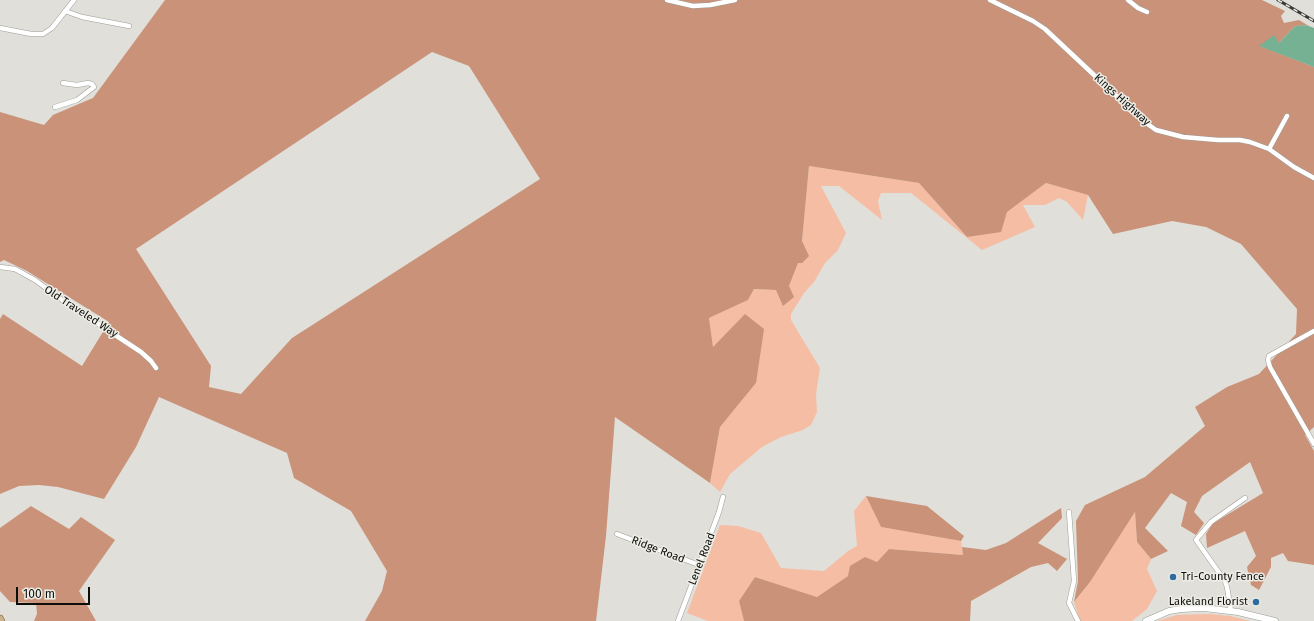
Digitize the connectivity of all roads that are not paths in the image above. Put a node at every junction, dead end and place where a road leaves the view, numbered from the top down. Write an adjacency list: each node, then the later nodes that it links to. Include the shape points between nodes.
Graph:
1 (74, 0): 6 (street)
2 (667, 0): 3 (street, via 693,6)
3 (735, 0)
4 (990, 0): 13 (street, Kings Highway, via 1045,29 1156,130 1183,137 1240,140)
5 (1128, 0): 7 (street)
6 (65, 11): 8 (street); 9 (street, via 52,28 42,34)
7 (1147, 12)
8 (129, 26)
9 (0, 28)
10 (63, 83): 11 (street, via 88,83 94,87 77,100)
11 (56, 107)
12 (1287, 116): 13 (street)
13 (1269, 149): 14 (street, Kings Highway)
14 (1314, 178)
15 (0, 267): 17 (street, Old Traveled Way, via 15,269 35,280 141,352)
16 (1314, 331): 18 (street, via 1268,358 1270,368)
17 (156, 368)
18 (1314, 444)
19 (723, 497): 23 (street, Lenel Road)
20 (1246, 498): 24 (street, via 1210,522 1196,540 1225,581)
21 (1069, 512): 26 (street, via 1074,581 1069,603)
22 (617, 534): 23 (street, Ridge Road)
23 (699, 565): 25 (street, Lenel Road)
24 (1231, 611): 27 (main road, via 1181,609); 28 (main road)
25 (678, 621)
26 (1078, 621)
27 (1146, 621)
28 (1275, 621)

